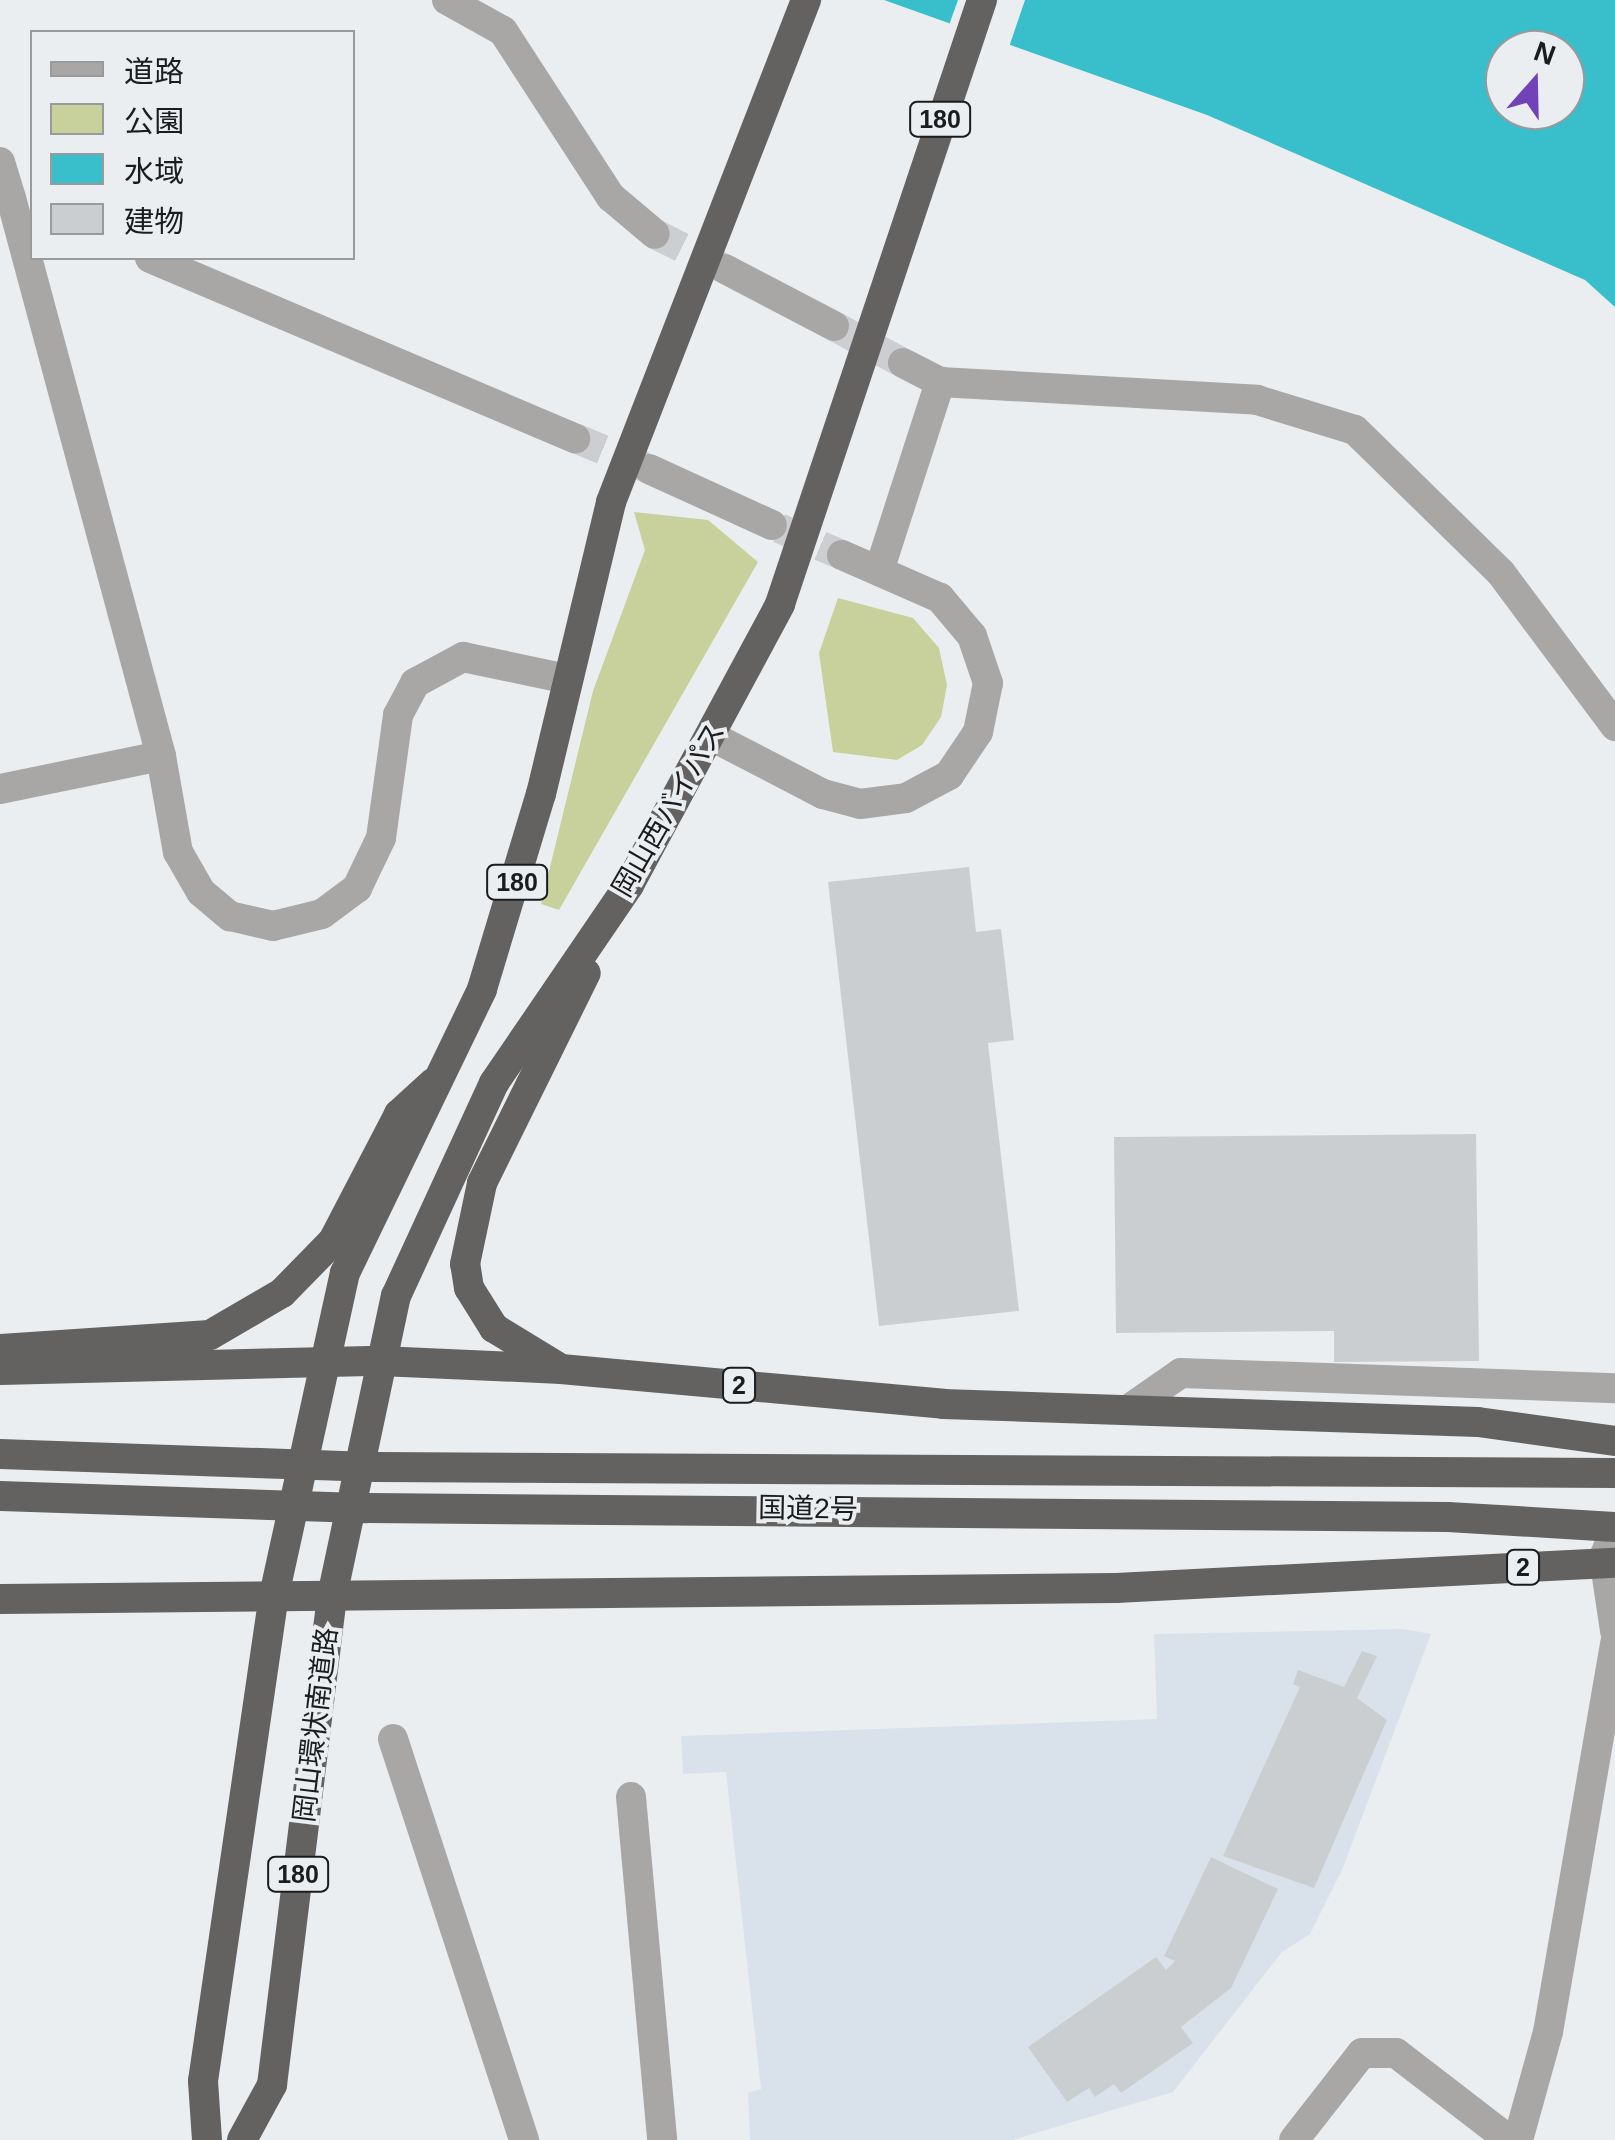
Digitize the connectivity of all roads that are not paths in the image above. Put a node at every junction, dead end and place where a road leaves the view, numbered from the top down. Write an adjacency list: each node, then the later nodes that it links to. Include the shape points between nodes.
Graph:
1 (447, 0): 6 (street, via 503,31 611,197)
2 (806, 0): 19 (highway, 180, via 610,502)
3 (982, 0): 21 (highway, 岡山西バイパス / 180, via 898,238 797,562)
4 (0, 162): 5 (street)
5 (15, 200): 7 (street)
6 (655, 234)
7 (30, 257)
8 (31, 260): 22 (street)
9 (155, 260): 14 (street)
10 (725, 269): 11 (street)
11 (834, 326)
12 (903, 363): 13 (street)
13 (940, 382): 18 (street); 20 (street, via 1257,400 1355,430 1500,572)
14 (575, 438)
15 (649, 469): 16 (street)
16 (772, 525)
17 (842, 555): 18 (street)
18 (880, 571): 21 (street, via 940,598 972,636 988,683 978,732 949,774 906,798 860,804 824,794)
19 (566, 679): 22 (street, via 463,657 415,683 398,715 380,838 356,888 322,914 273,926 230,916 201,892 178,852); 25 (highway, 180, via 509,911)
20 (1615, 726)
21 (713, 738): 24 (highway, 岡山西バイパス / 180)
22 (161, 756): 23 (street)
23 (0, 789)
24 (629, 885): 27 (highway, 岡山西バイパス / 180, via 494,1083 396,1296); 29 (highway, via 482,1184 466,1240 469,1288 494,1328)
25 (449, 1068): 26 (highway, via 399,1114 333,1241 282,1293 210,1336); 28 (highway, 180, via 345,1273)
26 (0, 1349)
27 (380, 1362): 28 (highway, 2); 29 (highway, 2); 41 (highway, 岡山西バイパス / 180)
28 (319, 1366): 30 (highway, 2); 40 (highway, 180)
29 (561, 1369): 32 (highway, 2, via 944,1404)
30 (0, 1370)
31 (1615, 1388): 32 (street, via 1180,1373)
32 (1129, 1409): 33 (highway, 2, via 1478,1422)
33 (1615, 1441)
34 (0, 1454): 35 (highway, 国道2号, via 789,1472)
35 (1615, 1474)
36 (0, 1496): 37 (highway, 国道2号 / 2, via 367,1508 1448,1517)
37 (1615, 1528): 42 (street, via 1604,1557)
38 (1615, 1563): 41 (highway, 2, via 1116,1588)
39 (0, 1600): 40 (highway, 2)
40 (273, 1600): 41 (highway, 2); 46 (highway, 180, via 203,2081)
41 (331, 1601): 47 (highway, 岡山環状南道路 / 180, via 272,2086)
42 (1615, 1631)
43 (1615, 1643): 52 (street, via 1548,2032)
44 (393, 1739): 48 (street)
45 (631, 1797): 49 (street)
46 (207, 2140)
47 (242, 2140)
48 (524, 2140)
49 (662, 2140)
50 (1294, 2140): 51 (street, via 1362,2054 1396,2053)
51 (1508, 2140)
52 (1518, 2140)

